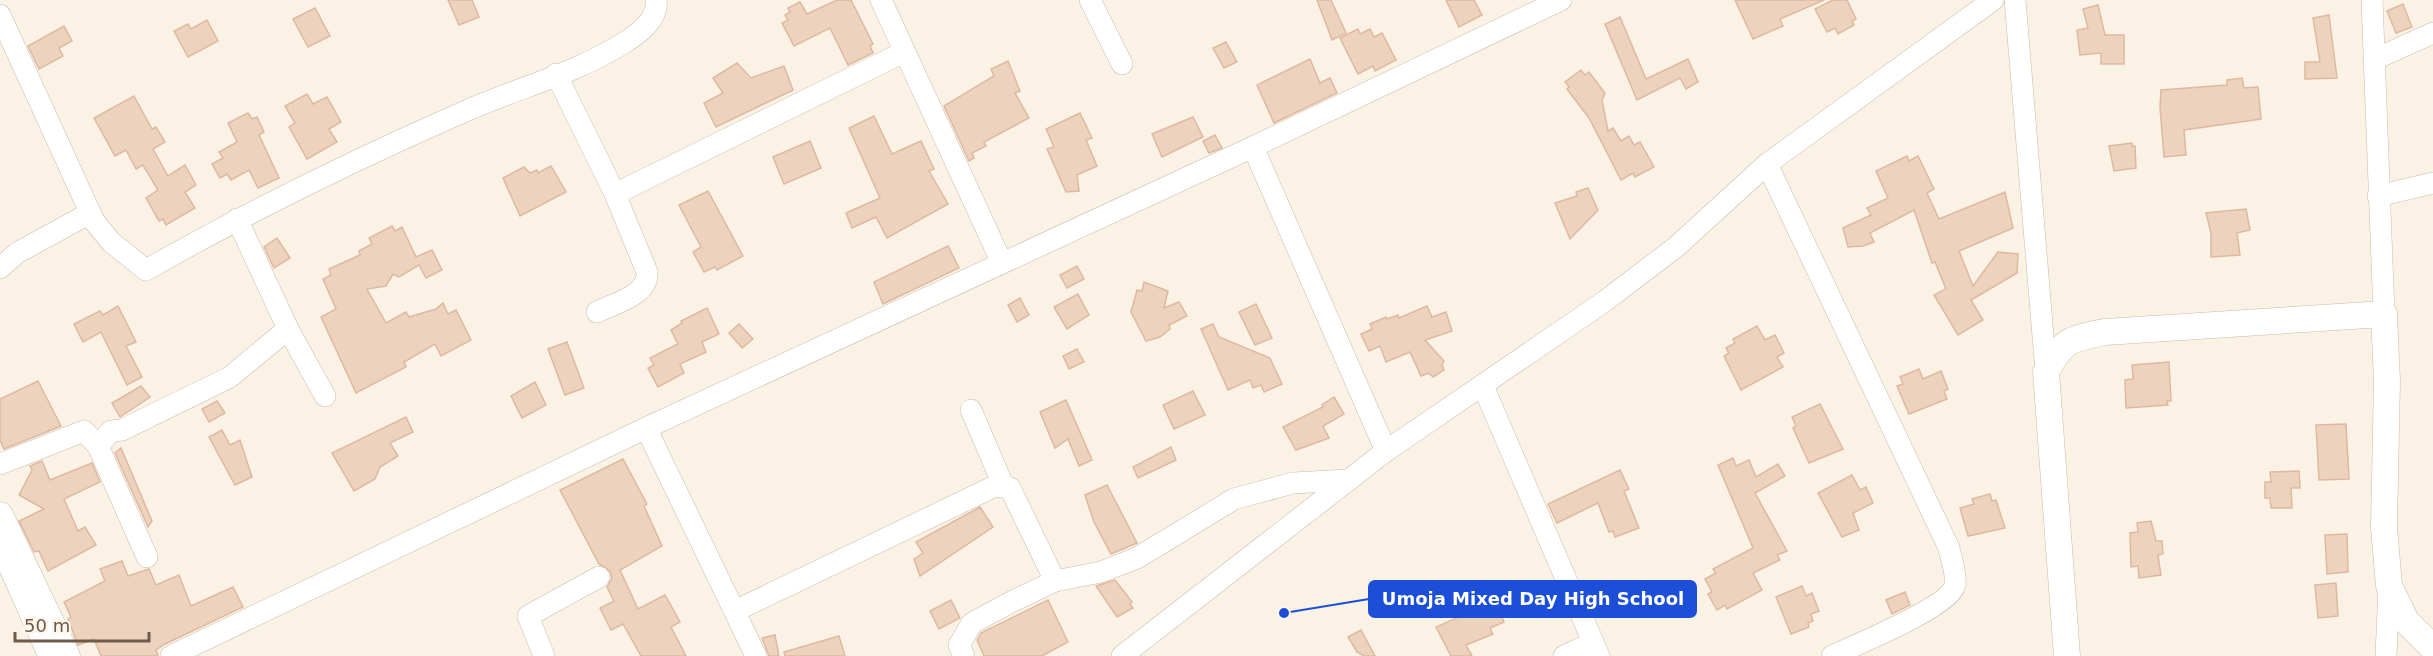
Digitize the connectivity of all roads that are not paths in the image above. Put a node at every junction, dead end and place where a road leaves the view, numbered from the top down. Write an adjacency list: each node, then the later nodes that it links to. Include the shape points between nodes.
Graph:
1 (656, 0): 13 (street, via 651,21 623,44)
2 (881, 0): 10 (street)
3 (1090, 0): 12 (street)
4 (1562, 0): 14 (street)
5 (1993, 0): 15 (street)
6 (2015, 0): 26 (street)
7 (2372, 0): 11 (street)
8 (0, 15): 19 (street)
9 (2433, 33): 11 (street)
10 (904, 52): 17 (street); 21 (street)
11 (2375, 59): 18 (street)
12 (1122, 64)
13 (556, 74): 17 (street); 20 (street, via 467,110)
14 (1253, 147): 21 (street); 32 (street)
15 (1767, 164): 27 (street, via 1676,247); 53 (street, via 1949,548 1954,569 1955,585 1948,598)
16 (2433, 183): 18 (street)
17 (615, 194): 23 (street, via 648,280 642,289)
18 (2378, 196): 24 (street)
19 (90, 213): 20 (street, via 111,242 146,270); 22 (street, via 17,253)
20 (237, 219): 25 (street)
21 (1002, 263): 30 (street)
22 (0, 268)
23 (597, 312)
24 (2384, 314): 26 (street, via 2105,332 2078,337 2059,348); 41 (street, via 2384,527)
25 (288, 329): 28 (street); 31 (street, via 230,377 122,430 111,431)
26 (2046, 372): 54 (street)
27 (1483, 386): 32 (street); 44 (street)
28 (325, 396)
29 (971, 410): 35 (street)
30 (646, 429): 42 (street); 47 (street)
31 (98, 447): 33 (street, via 84,431); 38 (street)
32 (1386, 451): 34 (street)
33 (0, 464)
34 (1349, 480): 40 (street, via 1293,483 1234,499 1137,558 1101,572); 51 (street)
35 (1003, 485): 40 (street, via 1010,488); 42 (street, via 978,493)
36 (0, 515): 46 (street)
37 (0, 546): 45 (street)
38 (147, 557)
39 (599, 577): 48 (street, via 528,616)
40 (1055, 581): 50 (street, via 972,623 959,645)
41 (2389, 586): 43 (street, via 2406,621); 55 (street)
42 (735, 611): 49 (street)
43 (2433, 648)
44 (1596, 649): 52 (street)
45 (49, 656)
46 (67, 656)
47 (171, 656)
48 (544, 656)
49 (756, 656)
50 (963, 656)
51 (1122, 656)
52 (1564, 656)
53 (1832, 656)
54 (2067, 656)
55 (2386, 656)

